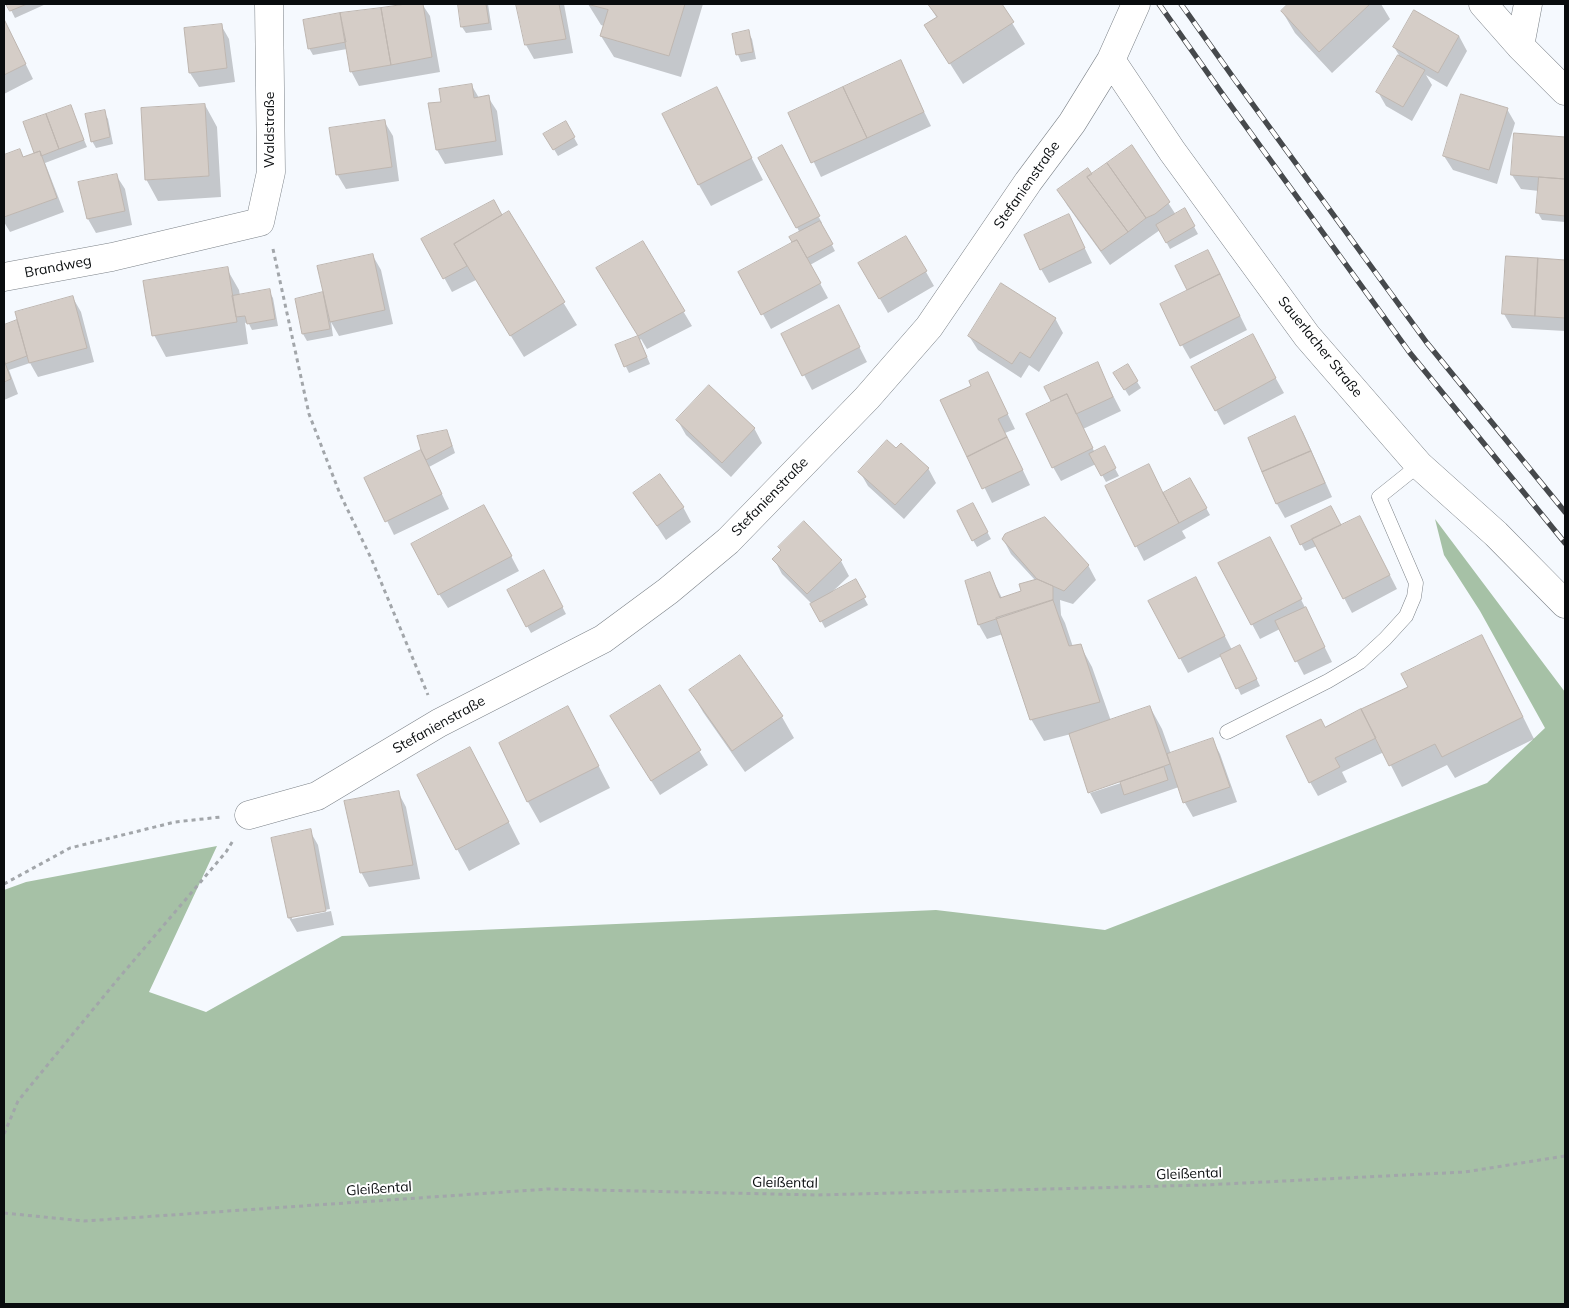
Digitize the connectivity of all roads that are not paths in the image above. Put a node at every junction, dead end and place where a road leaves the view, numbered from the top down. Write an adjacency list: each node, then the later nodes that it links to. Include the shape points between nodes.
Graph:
1 (269, 4): 8 (street, Waldstraße, via 271,172 260,222)
2 (1136, 4): 6 (street, Stefanienstraße)
3 (1483, 4): 5 (street)
4 (1528, 4): 5 (street)
5 (1520, 46): 7 (street)
6 (1110, 60): 10 (street, Sauerlacher Straße, via 1307,336); 13 (street, Stefanienstraße, via 1072,123 929,327 867,398 728,541 602,639 439,723 317,796)
7 (1565, 91)
8 (112, 257): 9 (street, Brandweg)
9 (4, 277)
10 (1419, 464): 11 (street, Sauerlacher Straße, via 1496,534); 12 (lane, via 1378,497 1416,582 1414,598 1406,616 1360,662)
11 (1565, 604)
12 (1227, 732)
13 (249, 815)

